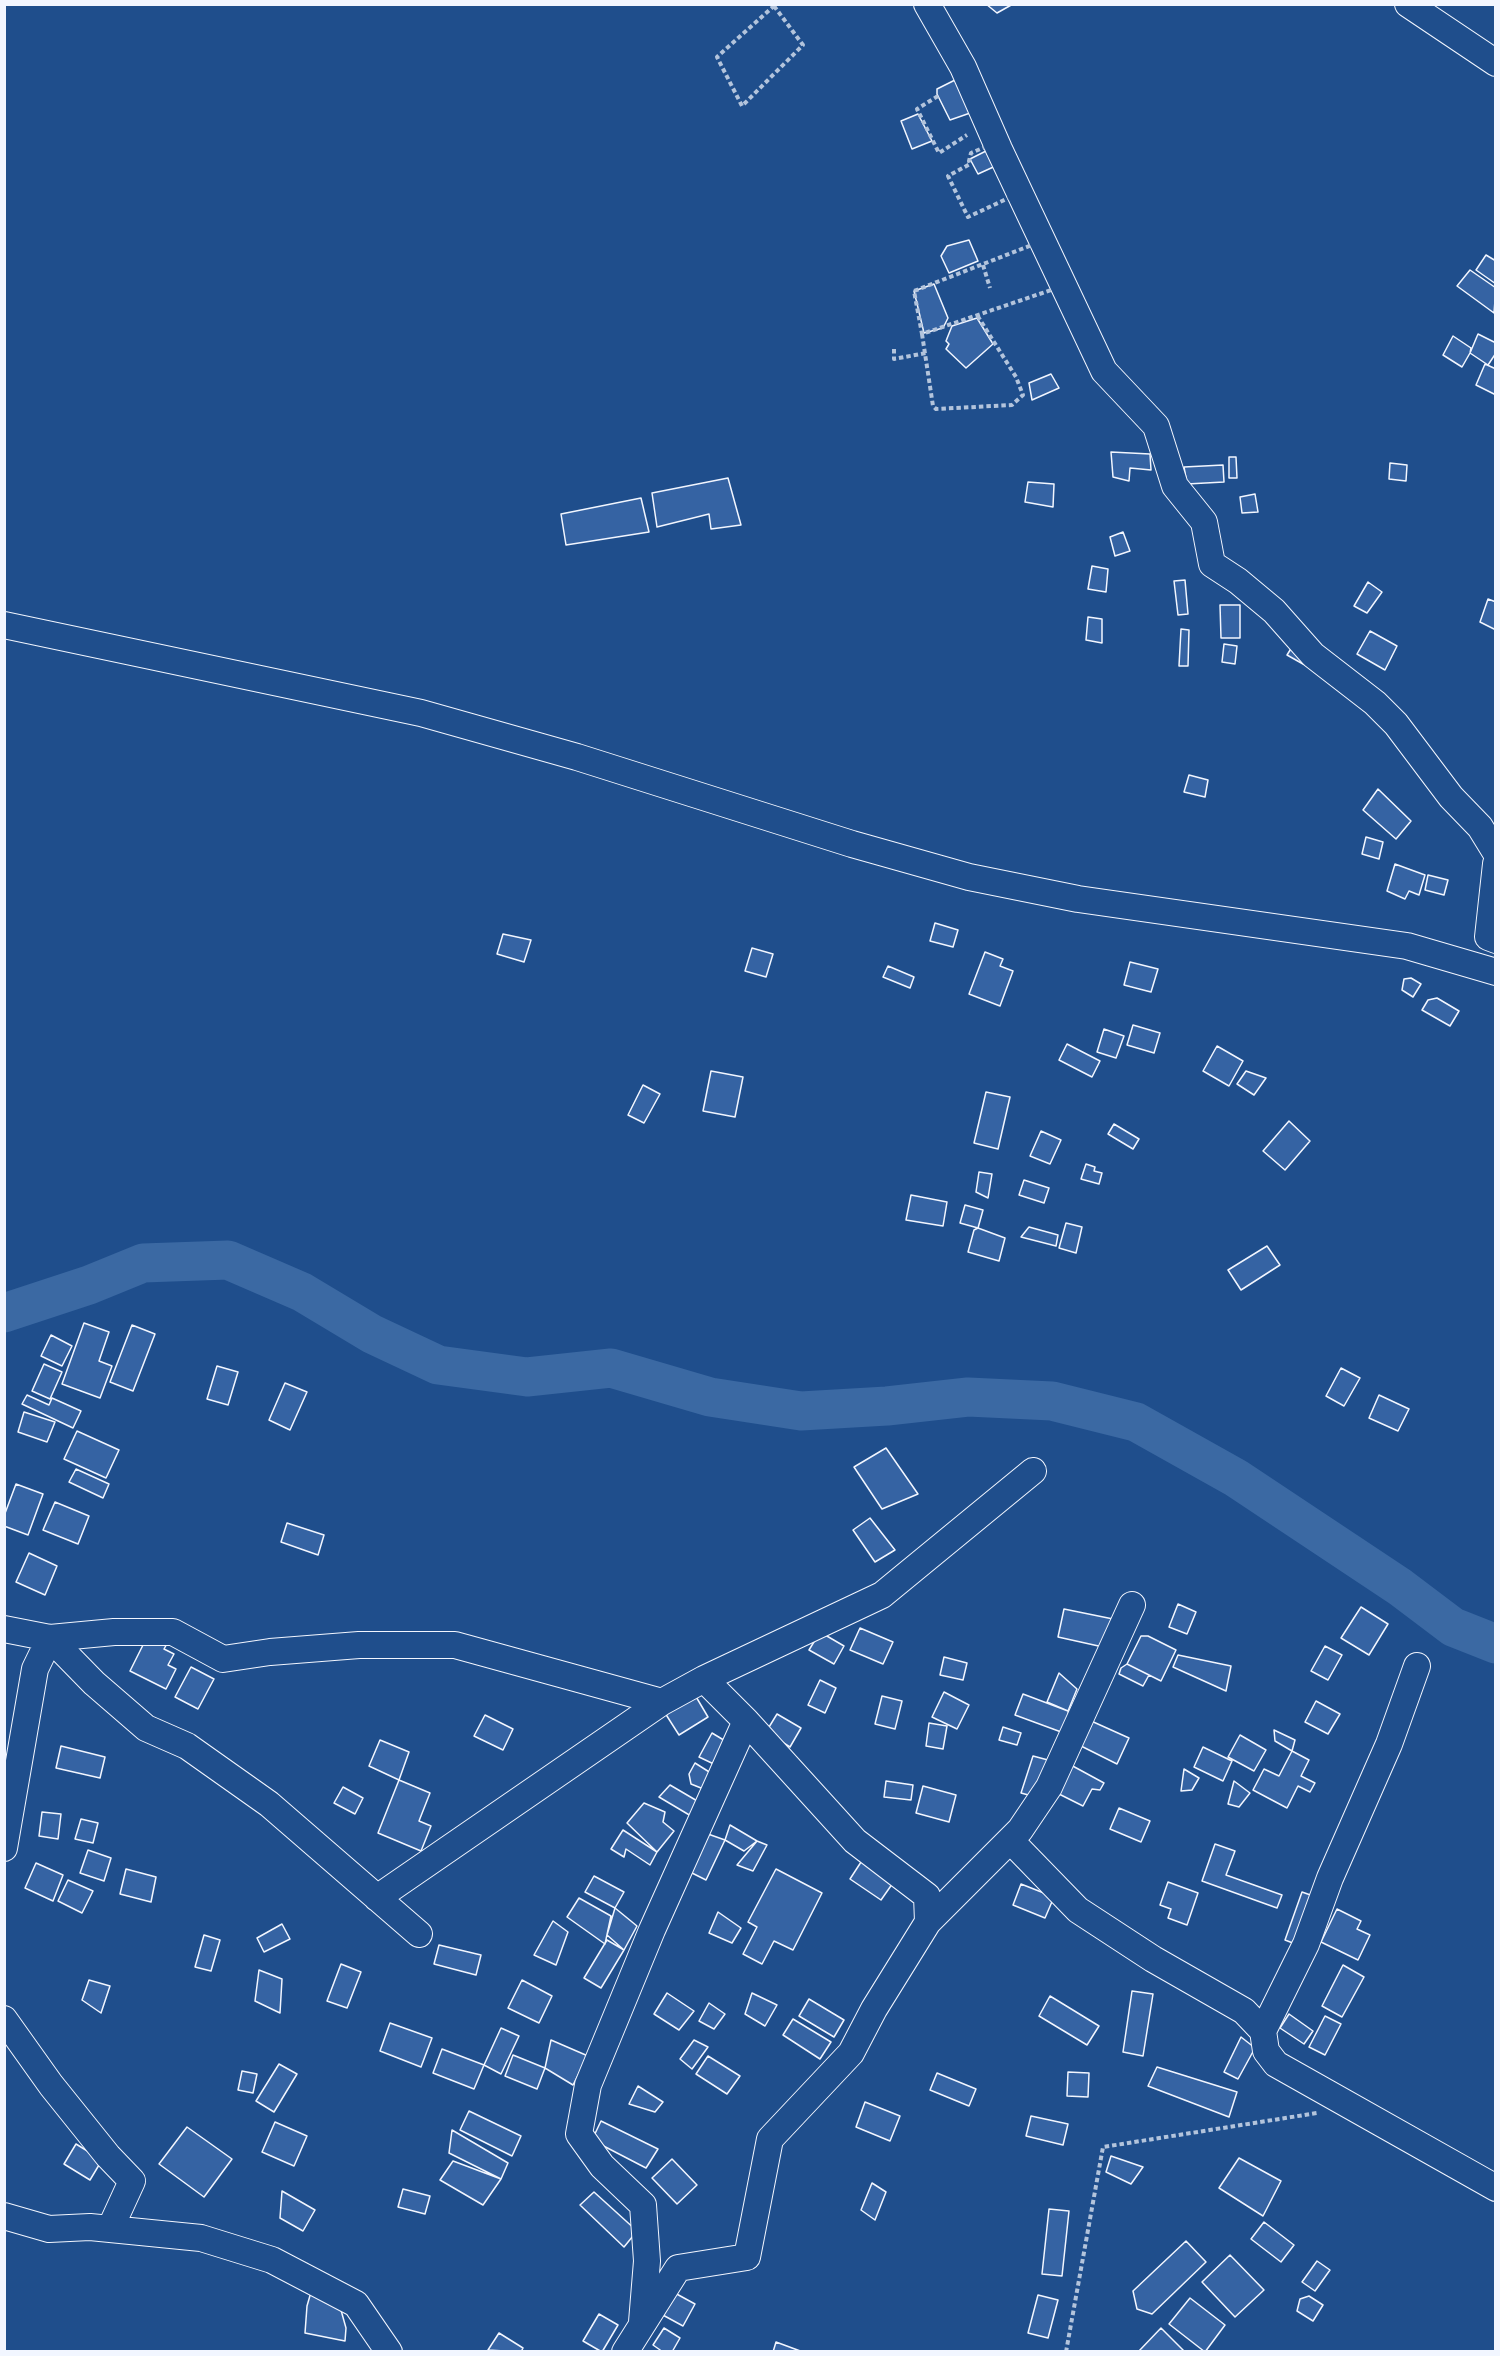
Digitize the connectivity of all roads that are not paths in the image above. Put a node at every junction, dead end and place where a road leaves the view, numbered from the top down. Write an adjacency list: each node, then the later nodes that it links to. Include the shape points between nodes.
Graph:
1 (927, 4): 5 (street, via 963,67 994,142 1104,371 1156,426 1175,486 1204,522 1212,564 1274,612 1313,655 1396,724 1451,797 1480,826)
2 (1408, 4): 3 (street)
3 (1496, 63)
4 (4, 625): 8 (street, via 421,713 969,877 1078,899 1407,946)
5 (1496, 853)
6 (1496, 864): 7 (street, via 1488,937)
7 (1496, 940)
8 (1496, 972)
9 (1033, 1471): 14 (street, via 882,1595)
10 (1132, 1605): 17 (street, via 1049,1787)
11 (4, 1629): 12 (street)
12 (50, 1638): 15 (street, via 173,1632 223,1659 359,1644 456,1645); 18 (street, via 35,1669); 19 (street, via 93,1683 147,1728 187,1746 268,1804)
13 (1418, 1666): 23 (street, via 1306,1944)
14 (704, 1679): 15 (street); 16 (street)
15 (662, 1701): 19 (street)
16 (746, 1721): 20 (street, via 855,1841 927,1896); 27 (street, via 652,1930 588,2085 579,2134 602,2166 643,2205 647,2261)
17 (1010, 1840): 20 (street); 23 (street, via 1078,1910 1244,2011)
18 (4, 1848)
19 (377, 1898): 21 (street)
20 (928, 1922): 27 (street, via 851,2053 770,2139 747,2257 678,2268)
21 (419, 1934)
22 (4, 2019): 26 (street, via 65,2102 132,2181)
23 (1263, 2031): 24 (street, via 1266,2051 1276,2064)
24 (1496, 2187)
25 (4, 2216): 26 (street, via 49,2229)
26 (110, 2229): 28 (street, via 201,2238 272,2260 356,2304)
27 (642, 2326): 29 (street)
28 (389, 2352)
29 (626, 2352)

